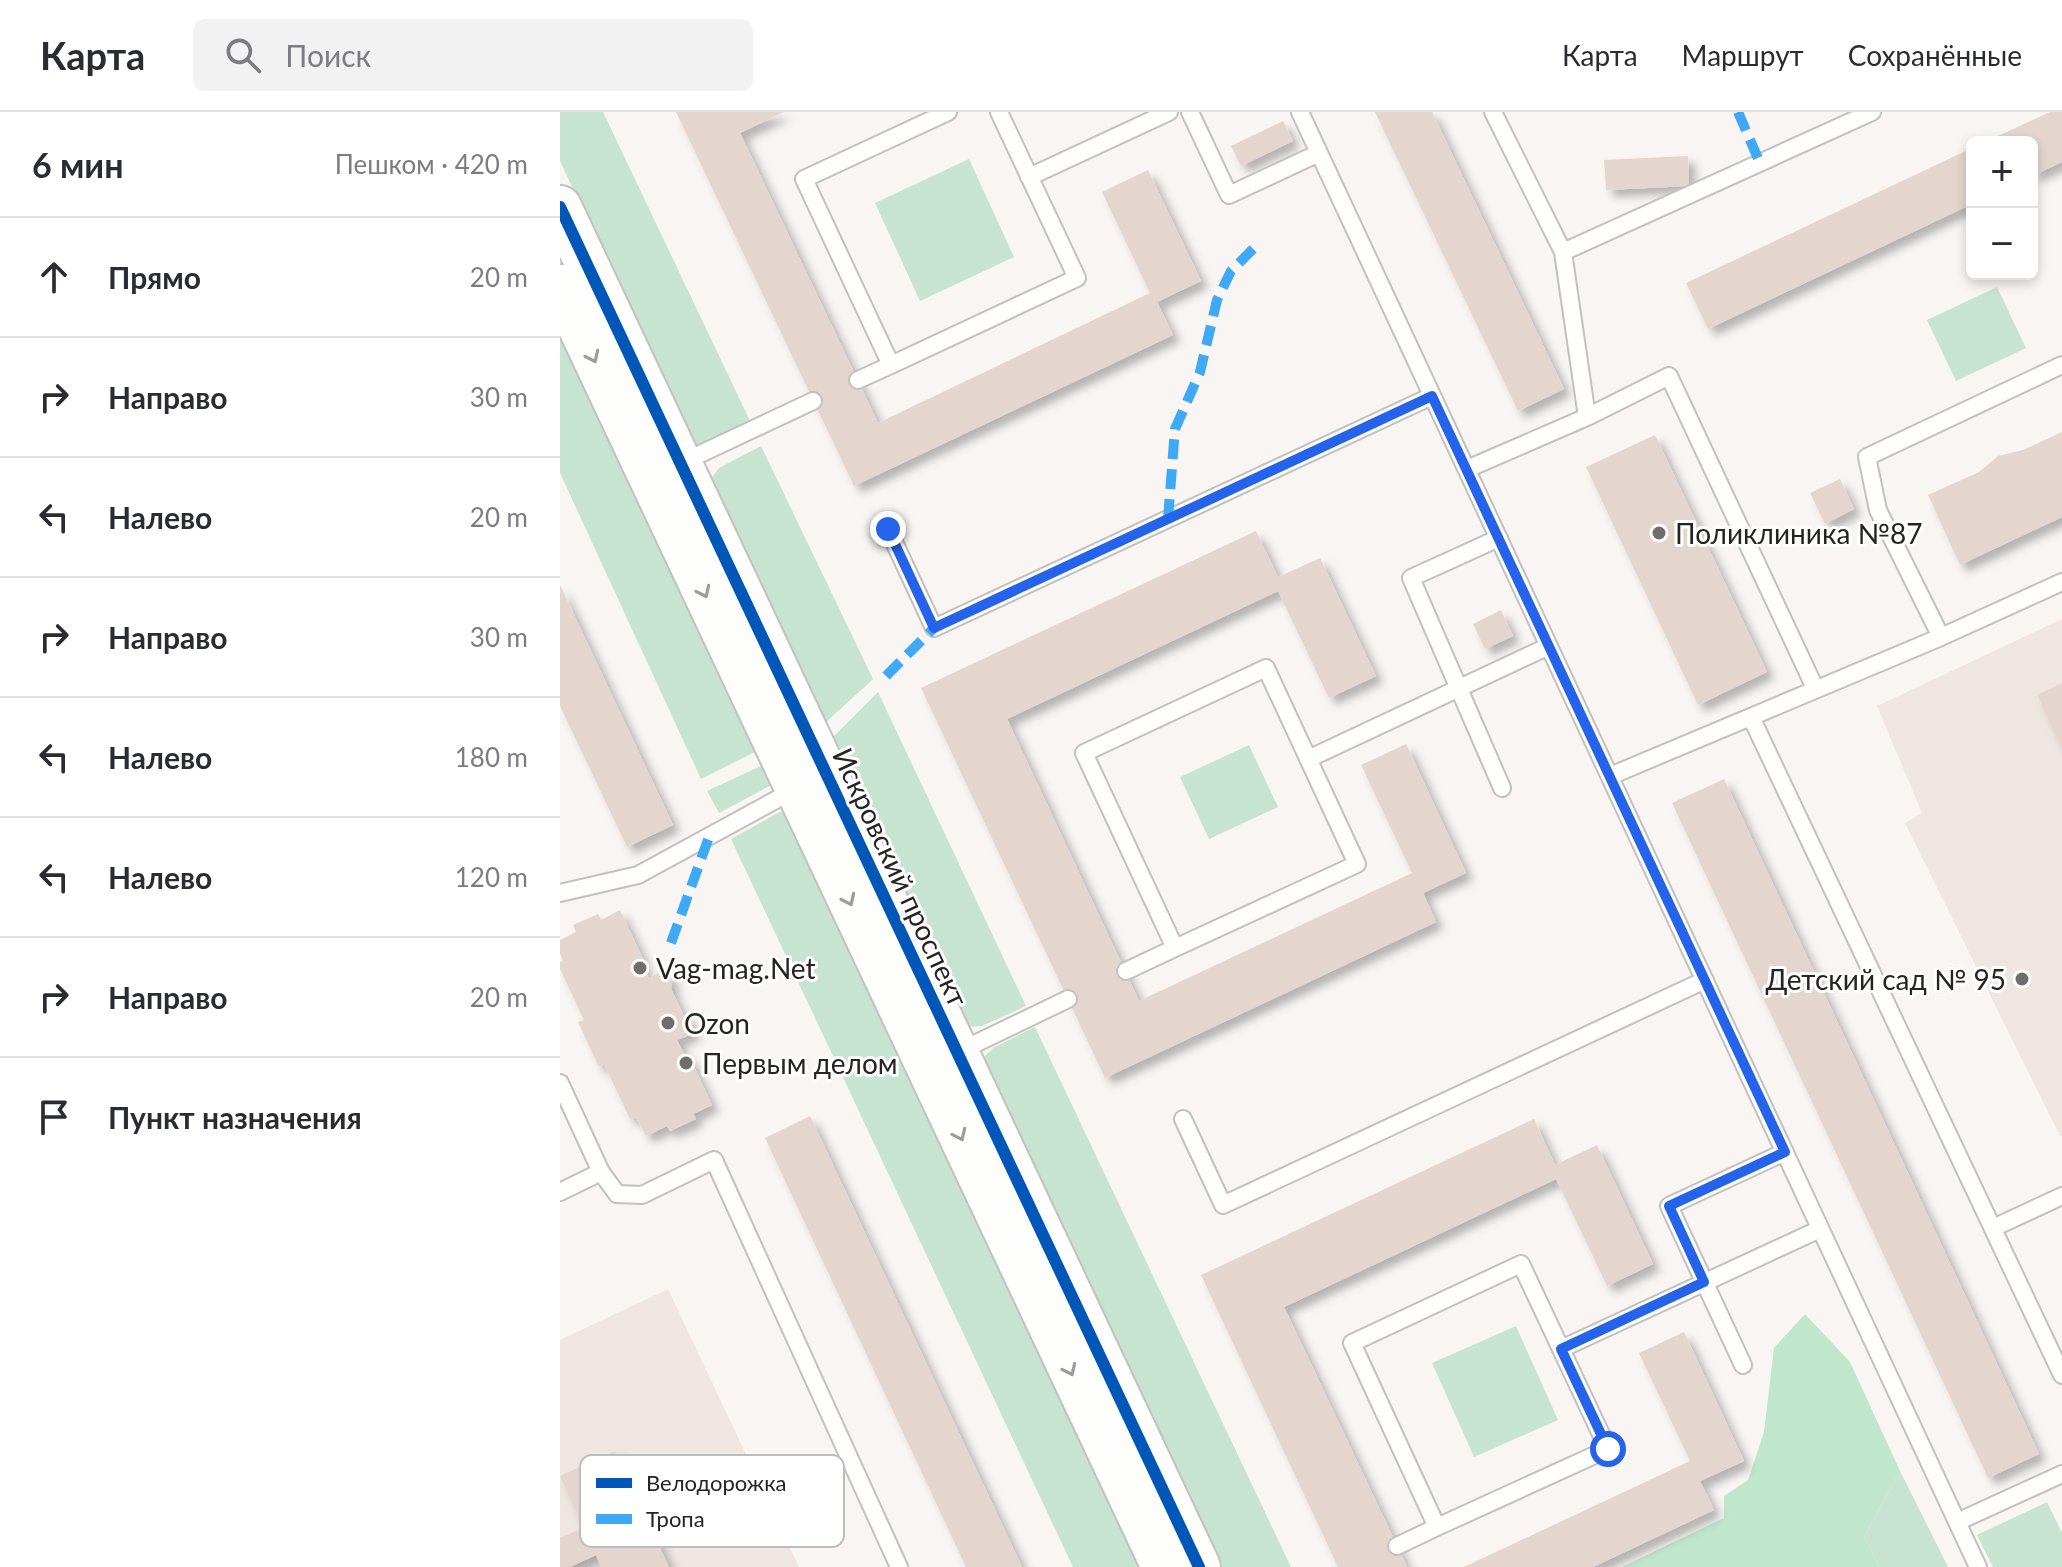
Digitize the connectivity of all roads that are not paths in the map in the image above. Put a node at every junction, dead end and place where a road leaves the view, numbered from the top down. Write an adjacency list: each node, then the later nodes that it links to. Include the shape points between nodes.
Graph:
1 (948, 112): 13 (lane, via 804,179)
2 (999, 112): 9 (lane)
3 (1169, 112): 9 (lane)
4 (1190, 112): 8 (lane, via 1229,195)
5 (1300, 112): 8 (lane)
6 (1493, 112): 11 (lane)
7 (1872, 112): 11 (lane)
8 (1319, 153): 16 (lane)
9 (1029, 177): 13 (lane, via 1077,278)
10 (560, 207): 20 (street, Искровский проспект)
11 (1563, 252): 18 (lane)
12 (560, 286): 20 (street, Искровский проспект, one-way to 20)
13 (891, 365): 15 (lane)
14 (2062, 365): 24 (lane, via 1867,457 1878,510)
15 (858, 380)
16 (1432, 396): 19 (lane); 21 (lane, via 934,628)
17 (813, 401): 20 (lane)
18 (1587, 417): 19 (lane); 26 (lane, via 1669,376)
19 (1467, 469): 22 (lane)
20 (665, 470): 31 (street, Искровский проспект)
21 (888, 529)
22 (1499, 538): 25 (lane); 27 (lane, via 1411,578)
23 (2062, 582): 24 (lane)
24 (1941, 637): 26 (lane)
25 (1549, 646): 27 (lane); 30 (lane)
26 (1815, 688): 28 (lane)
27 (1457, 689): 29 (lane); 32 (lane)
28 (1751, 717): 30 (lane); 45 (lane)
29 (1308, 759): 34 (lane, via 1357,864); 34 (lane, via 1266,668 1084,753)
30 (1610, 776): 36 (lane)
31 (812, 781): 33 (lane, via 638,875); 38 (street, Искровский проспект)
32 (1502, 788)
33 (562, 887)
34 (1175, 948): 35 (lane)
35 (1126, 971)
36 (1705, 980): 40 (lane, via 1223,1205); 41 (lane)
37 (1068, 999): 38 (lane)
38 (942, 1059): 56 (street, Искровский проспект, one-way to 56); 57 (street, Искровский проспект)
39 (560, 1083): 42 (lane)
40 (1183, 1119)
41 (1785, 1152): 46 (lane); 47 (lane, via 1669,1206)
42 (601, 1172): 43 (lane); 55 (lane, via 617,1194 642,1195 714,1160)
43 (560, 1192)
44 (2062, 1196): 45 (lane)
45 (1993, 1228): 50 (lane)
46 (1820, 1229): 47 (lane); 52 (lane)
47 (1704, 1282): 48 (lane); 49 (lane)
48 (1561, 1349): 53 (lane, via 1608,1449); 53 (lane, via 1521,1264 1352,1343)
49 (1743, 1365)
50 (2062, 1375)
51 (2062, 1474): 52 (lane)
52 (1957, 1522): 58 (lane)
53 (1437, 1527): 54 (lane)
54 (1397, 1546)
55 (899, 1567)
56 (1163, 1567)
57 (1199, 1567)
58 (1978, 1567)

